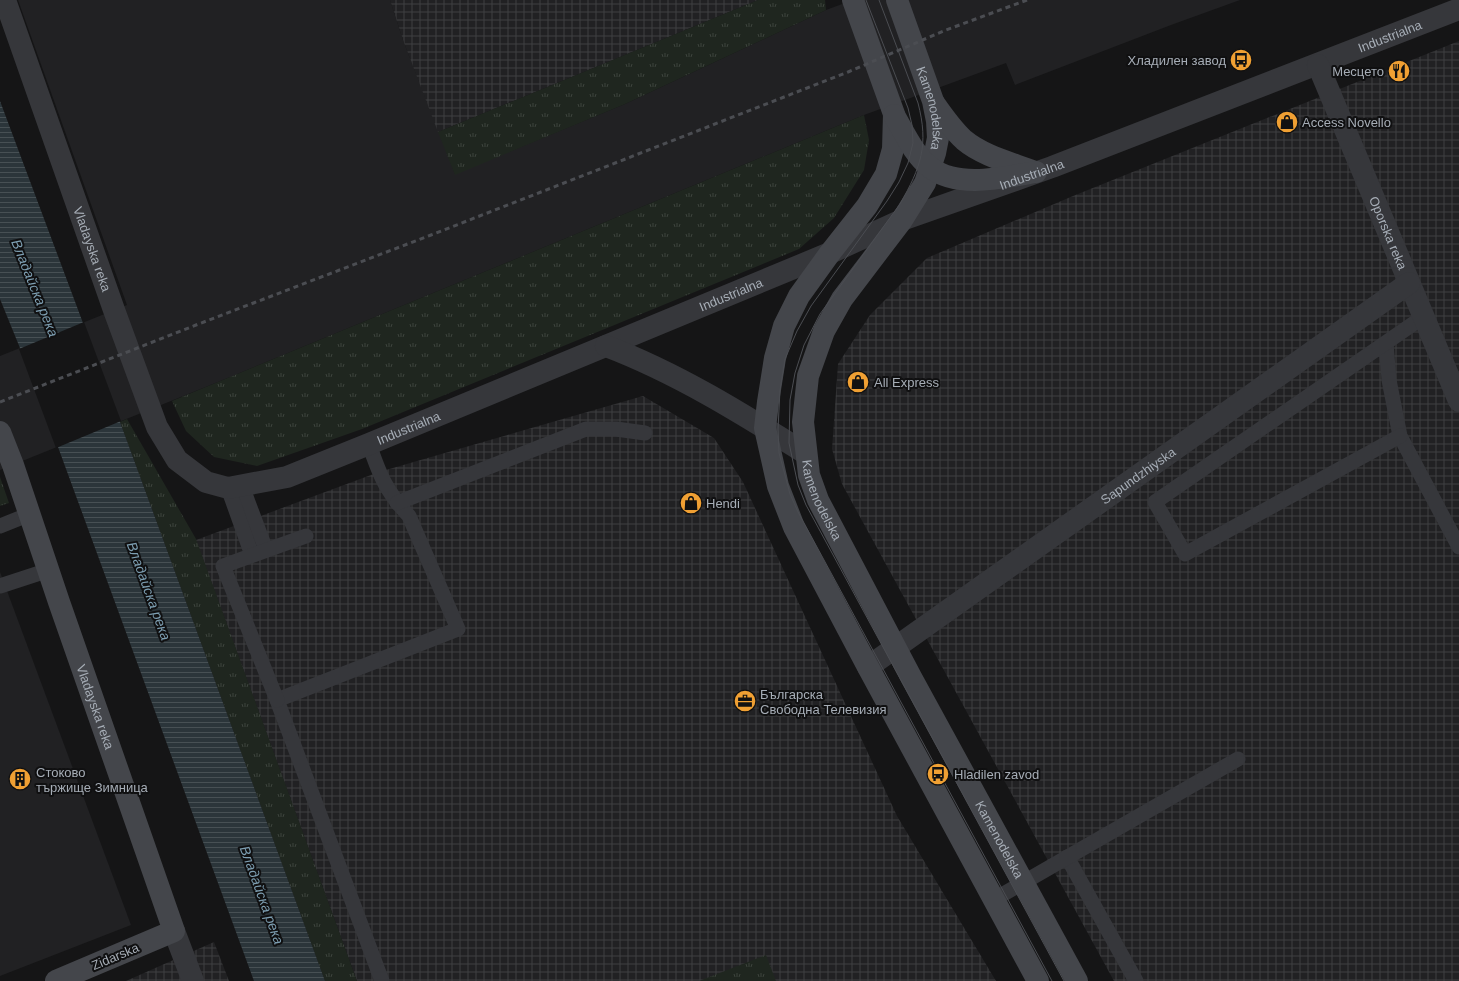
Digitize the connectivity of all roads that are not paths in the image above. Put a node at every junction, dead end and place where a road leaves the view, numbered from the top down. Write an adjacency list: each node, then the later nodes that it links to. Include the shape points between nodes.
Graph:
1 (5, 0): 23 (street, Vladayska reka, via 157,426 177,460)
2 (853, 0): 7 (main road)
3 (897, 0): 6 (main road, Kamenodelska)
4 (1459, 9): 5 (street, Industrialna)
5 (1318, 65): 9 (street, Industrialna); 12 (street, Oporska reka)
6 (933, 101): 8 (main road, Kamenodelska, via 938,138); 9 (main road, via 964,140 990,155)
7 (894, 114): 8 (main road, via 912,147); 11 (main road, via 893,149 886,174 867,206)
8 (931, 168): 9 (main road, via 942,175 958,179 987,180); 10 (main road, Kamenodelska, via 925,183)
9 (1036, 172): 10 (street, Industrialna)
10 (902, 220): 11 (street, Industrialna); 22 (main road, Kamenodelska, via 842,299 824,332 808,376 803,422)
11 (830, 252): 15 (street, Industrialna); 17 (main road, via 799,296 784,326 775,358)
12 (1409, 283): 13 (street, Oporska reka); 33 (street, Sapundzhiyska)
13 (1423, 317): 14 (lane); 16 (street, Oporska reka)
14 (1386, 343): 20 (lane, via 1389,380); 20 (lane, via 1155,502 1185,554)
15 (606, 346): 17 (street, via 672,374); 21 (street, Industrialna)
16 (1459, 401)
17 (765, 428): 22 (street); 34 (main road, via 778,486 794,527)
18 (0, 432): 26 (main road, Vladayska reka)
19 (645, 433): 25 (lane, via 616,429 586,429)
20 (1400, 436): 29 (lane)
21 (369, 444): 24 (street, Industrialna, via 287,477); 25 (lane, via 385,486)
22 (805, 453): 33 (main road, Kamenodelska, via 808,475 818,500)
23 (206, 482): 24 (street, Industrialna)
24 (235, 487): 30 (lane)
25 (397, 503): 35 (lane, via 409,516 458,629)
26 (30, 514): 27 (lane); 31 (main road, Vladayska reka)
27 (0, 526)
28 (306, 536): 30 (lane)
29 (1459, 547)
30 (259, 552): 35 (lane, via 223,566)
31 (49, 570): 32 (lane); 40 (main road, Vladayska reka)
32 (0, 586)
33 (896, 648): 34 (street, Sapundzhiyska); 38 (main road, Kamenodelska)
34 (868, 667): 39 (main road)
35 (277, 700): 43 (lane)
36 (1238, 759): 37 (lane)
37 (1067, 857): 38 (lane); 46 (lane)
38 (1023, 882): 39 (lane); 45 (main road, Kamenodelska)
39 (993, 900): 44 (main road)
40 (174, 931): 41 (main road, Zidarska); 42 (street, Vladayska reka)
41 (56, 981)
42 (193, 981)
43 (382, 981)
44 (1038, 981)
45 (1077, 981)
46 (1136, 981)

